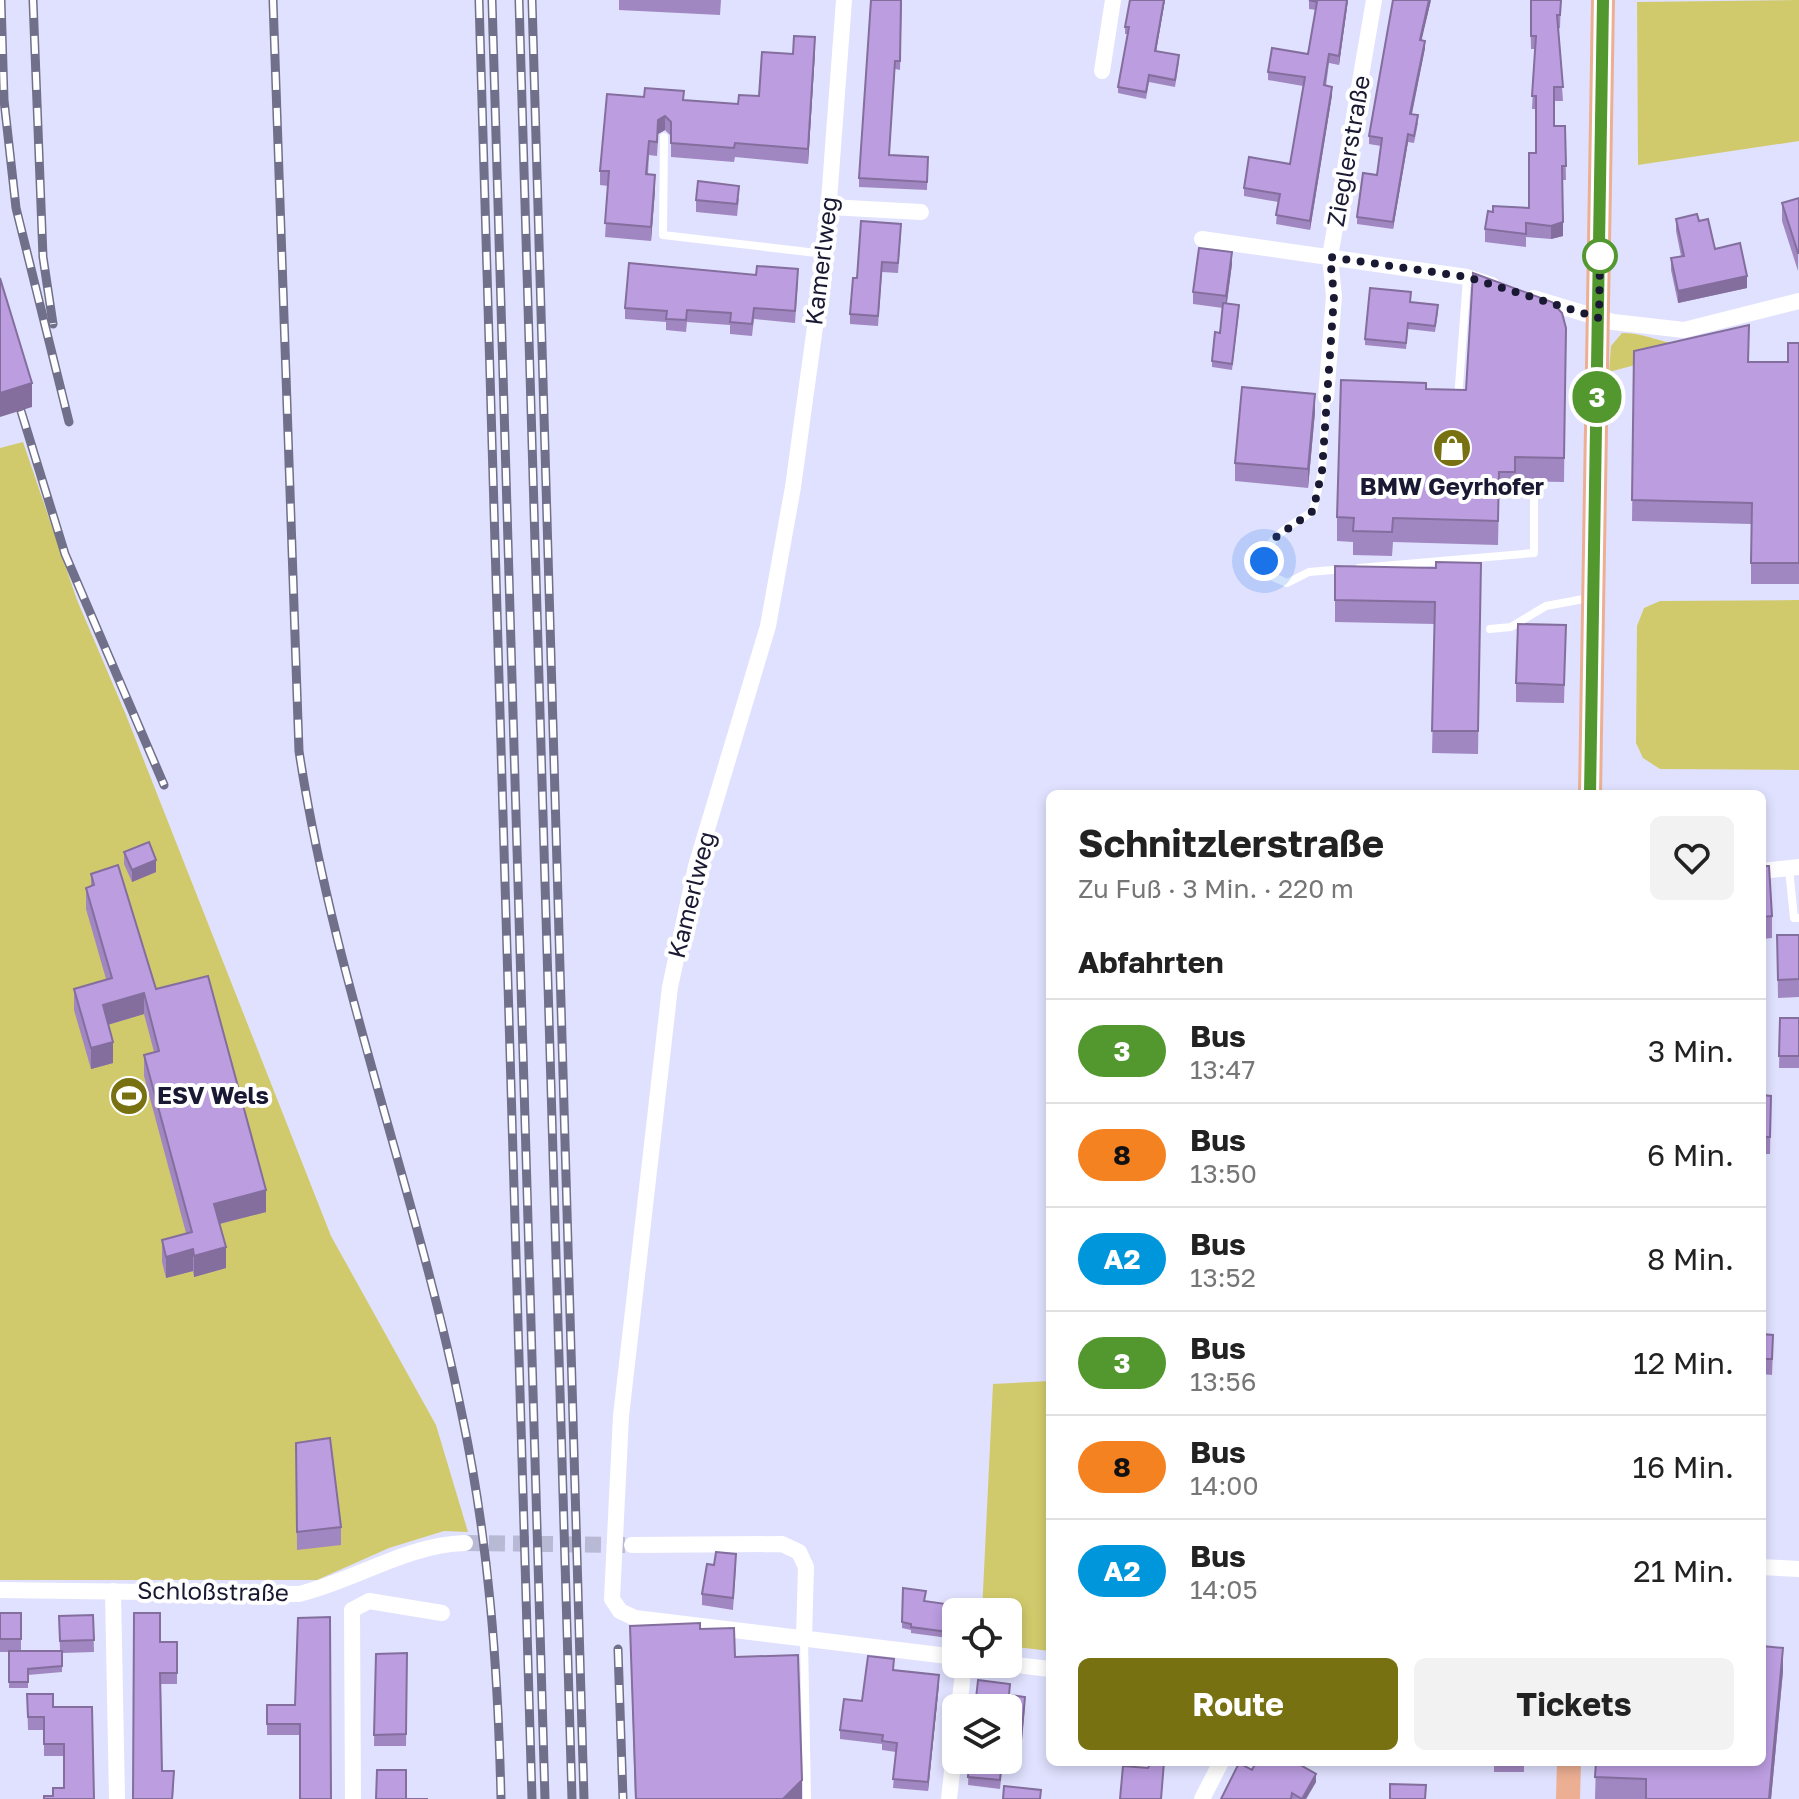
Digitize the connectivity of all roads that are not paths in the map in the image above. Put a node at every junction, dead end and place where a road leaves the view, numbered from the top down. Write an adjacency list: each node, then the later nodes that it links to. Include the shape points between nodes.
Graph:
1 (844, 0): 7 (street, Kamerlweg)
2 (1113, 0): 5 (street)
3 (1374, 0): 11 (street, Zieglerstraße)
4 (1603, 0): 14 (main road)
5 (1102, 71)
6 (664, 137): 10 (lane, via 663,235)
7 (830, 207): 8 (street); 10 (street, Kamerlweg)
8 (921, 212)
9 (1202, 239): 11 (street)
10 (825, 254): 31 (street, Kamerlweg, via 768,626 696,866 670,987 621,1416 612,1599 620,1611 635,1618)
11 (1330, 257): 12 (street); 15 (street, Zieglerstraße, via 1334,296)
12 (1467, 277): 14 (street); 16 (lane, via 1461,396)
13 (1799, 301): 14 (street, via 1684,330)
14 (1599, 318): 18 (main road)
15 (1326, 397): 17 (lane, via 1322,471 1313,511 1269,542 1264,561 1271,576 1287,583 1309,572 1534,553)
16 (1441, 401)
17 (1534, 493)
18 (1593, 598): 19 (lane, via 1546,606 1511,627); 20 (main road)
19 (1490, 629)
20 (1590, 790)
21 (1794, 868): 22 (street); 23 (lane, via 1794,918)
22 (1766, 871)
23 (1799, 918)
24 (465, 1543): 29 (street, Schloßstraße, via 399,1555 334,1586 299,1594)
25 (632, 1545): 31 (street, via 782,1544 799,1552 806,1567)
26 (1766, 1567): 27 (street)
27 (1799, 1569)
28 (0, 1590): 29 (street, Schloßstraße)
29 (113, 1591): 38 (street)
30 (442, 1613): 39 (street, via 369,1601 352,1610)
31 (804, 1639): 32 (street); 40 (lane)
32 (942, 1655)
33 (1022, 1666): 34 (street)
34 (1046, 1669)
35 (1219, 1766): 42 (street)
36 (1569, 1766): 43 (main road)
37 (952, 1774): 41 (street)
38 (117, 1799)
39 (353, 1799)
40 (807, 1799)
41 (949, 1799)
42 (1202, 1799)
43 (1568, 1799)

